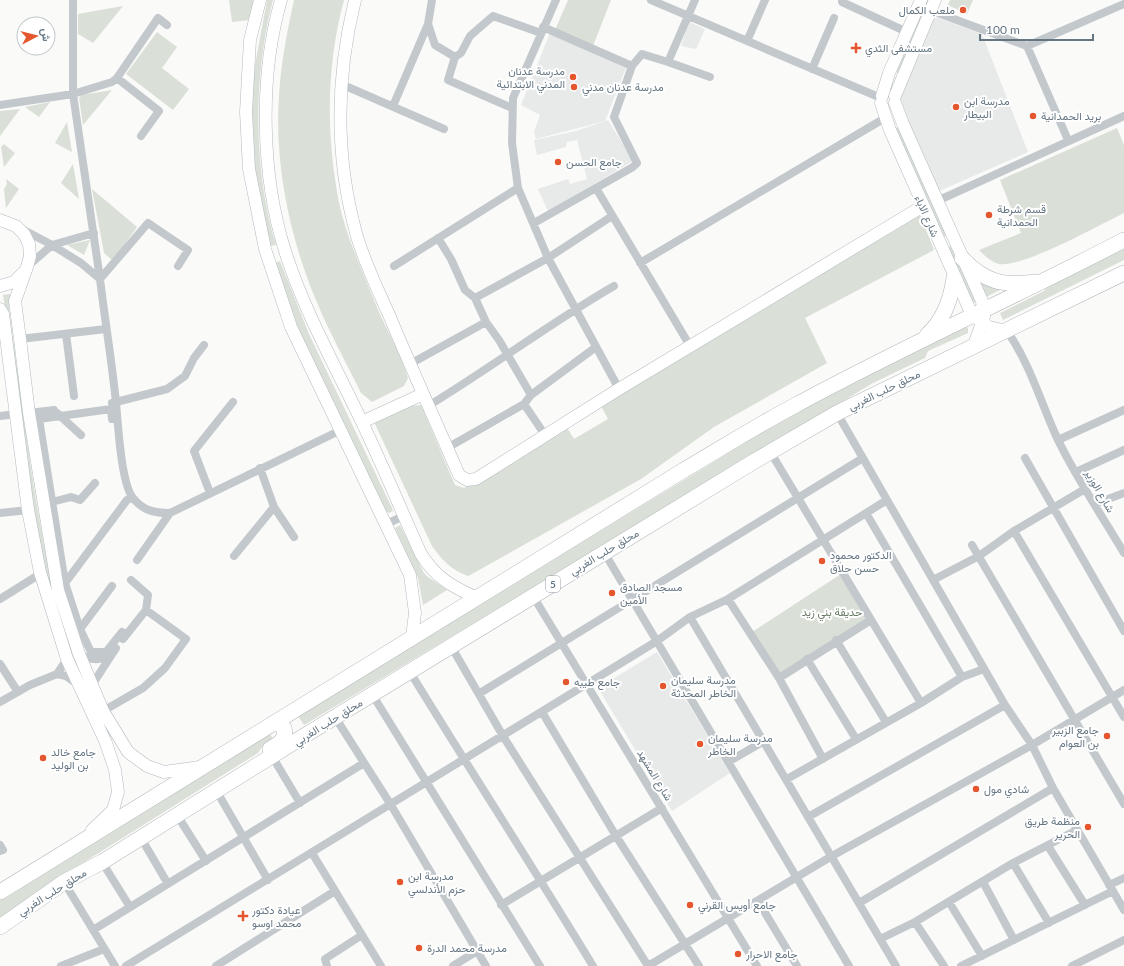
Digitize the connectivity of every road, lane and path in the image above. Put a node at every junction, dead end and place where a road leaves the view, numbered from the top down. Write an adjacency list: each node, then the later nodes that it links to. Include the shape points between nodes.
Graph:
1 (73, 0): 31 (street)
2 (260, 0): 59 (main road, via 250,40 246,112 249,169)
3 (281, 0): 58 (main road, via 275,20 267,78 265,130 274,210)
4 (354, 0): 30 (main road)
5 (432, 0): 17 (street)
6 (556, 0): 18 (street)
7 (651, 0): 14 (street)
8 (695, 0): 14 (street)
9 (765, 0): 20 (street)
10 (842, 0): 19 (street)
11 (920, 3): 13 (street); 19 (main road)
12 (1124, 4): 21 (street)
13 (933, 5): 21 (street); 27 (main road)
14 (689, 16): 20 (street); 23 (street)
15 (834, 18): 25 (street)
16 (167, 24): 29 (street, via 158,18)
17 (428, 24): 22 (street, via 435,45); 35 (street)
18 (542, 30): 22 (street, via 493,16 470,36 461,53); 24 (street); 36 (street, via 513,98)
19 (907, 32): 26 (main road)
20 (748, 41): 25 (street)
21 (1027, 46): 43 (street)
22 (455, 57): 36 (street, via 448,80)
23 (668, 62): 24 (street, via 642,54); 28 (street)
24 (632, 66): 45 (street, via 614,117 637,163)
25 (812, 69): 32 (street)
26 (889, 73): 27 (main road, via 894,77); 32 (main road)
27 (902, 76): 33 (main road)
28 (710, 77)
29 (117, 78): 31 (street, via 112,82); 42 (street, via 159,111)
30 (340, 84): 35 (street); 87 (main road, via 344,173 356,234 371,277)
31 (73, 94): 34 (street); 52 (street)
32 (882, 99): 33 (main road, via 887,108 892,107); 38 (main road, شارع الاباء)
33 (895, 100): 39 (main road, شارع الاباء)
34 (0, 105)
35 (393, 106): 40 (street)
36 (512, 108): 44 (street, via 512,143)
37 (1124, 116): 43 (street)
38 (885, 118): 41 (main road, شارع الاباء); 62 (street)
39 (903, 124): 41 (main road, via 896,123); 46 (main road, شارع الاباء)
40 (444, 129)
41 (890, 130): 47 (main road, شارع الاباء)
42 (141, 136)
43 (1068, 140): 46 (street)
44 (518, 188): 50 (street); 53 (street)
45 (596, 188): 48 (street); 50 (street)
46 (937, 201): 55 (main road, شارع الاباء)
47 (923, 206): 57 (main road, شارع الاباء); 83 (main road)
48 (612, 216): 60 (street); 62 (street)
49 (0, 220): 51 (main road)
50 (534, 223): 60 (street)
51 (16, 226): 56 (street); 65 (main road, via 29,244)
52 (94, 233): 56 (street); 68 (street)
53 (438, 238): 64 (street); 72 (street, via 465,290)
54 (1124, 240): 69 (highway)
55 (954, 241): 57 (main road); 61 (main road, شارع الاباء)
56 (52, 245): 65 (street); 68 (street, via 81,263)
57 (941, 247): 67 (main road, شارع الاباء)
58 (285, 251): 59 (main road); 102 (main road, via 305,302)
59 (267, 257): 103 (main road, via 291,327)
60 (548, 258): 72 (street); 74 (street)
61 (962, 258): 69 (highway, via 978,273 998,282); 75 (main road, شارع الاباء, via 982,301)
62 (640, 263): 83 (street)
63 (178, 266): 68 (street, via 188,250 148,223)
64 (394, 266)
65 (28, 267): 70 (main road, via 14,282); 80 (main road, via 15,301)
66 (1124, 273): 78 (highway, محلق حلب الغربي / 5)
67 (954, 278): 75 (main road, شارع الاباء); 81 (highway, via 950,298 942,317)
68 (100, 279): 77 (street)
69 (1047, 280): 75 (highway)
70 (0, 286)
71 (614, 286): 74 (street)
72 (475, 298): 76 (street)
73 (0, 309): 100 (main road, via 3,314)
74 (575, 309): 85 (street); 86 (street)
75 (980, 316): 78 (main road, via 998,330); 81 (highway); 84 (main road)
76 (486, 322): 86 (street); 87 (street)
77 (106, 329): 79 (street); 93 (street)
78 (1007, 331): 84 (highway, محلق حلب الغربي / 5); 106 (street, شارع الوزير, via 1029,369)
79 (66, 334): 80 (street); 91 (street)
80 (20, 339): 98 (main road)
81 (922, 340): 147 (highway, via 793,406)
82 (204, 345): 93 (street, via 185,376 168,389)
83 (690, 346): 88 (main road)
84 (974, 346): 99 (highway, محلق حلب الغربي / 5)
85 (596, 347): 88 (street); 90 (street)
86 (508, 355): 90 (street); 95 (street)
87 (410, 364): 89 (main road)
88 (619, 389): 105 (main road)
89 (423, 394): 95 (main road); 102 (main road)
90 (531, 394): 94 (street)
91 (74, 396)
92 (233, 402): 117 (street, via 194,451)
93 (116, 403): 97 (street); 108 (street)
94 (524, 404): 105 (street); 107 (street)
95 (428, 406): 107 (main road)
96 (1124, 410): 106 (street)
97 (57, 412): 98 (street); 104 (street); 108 (street, via 111,409 115,442); 122 (street, via 39,419)
98 (30, 413): 162 (main road, via 58,590)
99 (837, 413): 110 (highway, محلق حلب الغربي / 5); 111 (street)
100 (16, 414): 101 (street); 126 (main road)
101 (0, 416)
102 (362, 422): 130 (main road)
103 (341, 430): 113 (street); 131 (main road)
104 (81, 435)
105 (545, 435): 107 (main road, via 473,480 464,479 459,475)
106 (1058, 440): 114 (street, شارع الوزير)
107 (447, 448)
108 (120, 449): 119 (street)
109 (1124, 450): 114 (street)
110 (771, 453): 120 (street); 136 (highway, محلق حلب الغربي / 5)
111 (863, 458): 120 (street); 121 (street)
112 (1025, 458): 125 (street)
113 (260, 468): 117 (street); 124 (street)
114 (1076, 472): 116 (street, شارع الوزير)
115 (95, 483): 122 (street, via 80,500 71,497)
116 (1086, 489): 123 (street, شارع الوزير); 125 (street)
117 (210, 493): 128 (street)
118 (1124, 493): 123 (street)
119 (132, 498): 128 (street, via 153,513); 144 (street, via 127,500)
120 (799, 499): 134 (street); 150 (street)
121 (887, 500): 129 (street); 143 (street)
122 (52, 502): 144 (street)
123 (1095, 504): 137 (street, شارع الوزير)
124 (274, 507): 133 (street); 138 (street)
125 (1053, 508): 132 (street); 155 (street)
126 (28, 510): 127 (street); 141 (main road)
127 (0, 513)
128 (170, 513): 140 (street)
129 (866, 513): 134 (street); 170 (street)
130 (404, 516): 131 (street); 147 (main road, via 421,554 432,571 457,589)
131 (386, 524): 157 (main road, via 410,575 415,613)
132 (1014, 531): 139 (street); 178 (street)
133 (294, 537)
134 (823, 541): 149 (street); 153 (street)
135 (972, 545): 139 (street)
136 (604, 552): 146 (highway, محلق حلب الغربي / 5); 150 (street)
137 (1124, 553)
138 (234, 556)
139 (979, 556): 143 (street); 186 (street)
140 (137, 560)
141 (40, 574): 148 (street); 164 (main road)
142 (131, 580): 151 (street, via 148,595)
143 (933, 580): 167 (street)
144 (65, 583): 154 (street)
145 (112, 586): 154 (street)
146 (533, 596): 160 (street, شارع المشهد); 161 (highway, محلق حلب الغربي / 5)
147 (476, 598): 157 (highway)
148 (0, 599)
149 (728, 599): 152 (street); 171 (street)
150 (631, 600): 159 (street); 160 (street)
151 (146, 610): 156 (street); 182 (street, via 186,639 165,668 144,688)
152 (690, 617): 159 (street); 191 (street)
153 (871, 620): 158 (street); 180 (street)
154 (80, 629): 156 (street, via 91,652 106,652 122,632)
155 (1124, 631)
156 (126, 635): 163 (street)
157 (412, 637): 188 (highway)
158 (836, 640): 165 (street); 187 (street)
159 (657, 641): 172 (street); 196 (street)
160 (561, 642): 172 (street, شارع المشهد); 176 (street)
161 (451, 646): 168 (highway, محلق حلب الغربي / 5); 176 (street)
162 (79, 654): 163 (street, via 90,660 100,660); 164 (street); 173 (main road)
163 (109, 656): 173 (street)
164 (67, 659): 169 (street); 173 (main road)
165 (807, 659): 171 (street); 190 (street)
166 (0, 664): 175 (street)
167 (984, 669): 170 (street); 181 (street)
168 (410, 672): 177 (highway, محلق حلب الغربي / 5); 195 (street)
169 (57, 674): 173 (street); 175 (street)
170 (962, 677): 180 (street)
171 (779, 678): 194 (street)
172 (587, 684): 183 (street); 207 (street, شارع المشهد)
173 (86, 686): 182 (main road); 214 (main road, via 115,770 118,792 113,810)
174 (1124, 690): 178 (street)
175 (18, 692): 179 (street)
176 (480, 693): 189 (street)
177 (372, 694): 184 (highway, محلق حلب الغربي / 5); 201 (street)
178 (1112, 697): 185 (street); 186 (street)
179 (0, 702)
180 (921, 703): 187 (street)
181 (1005, 706): 192 (street); 209 (street)
182 (103, 711): 198 (main road, via 128,752 147,766 170,772)
183 (542, 712): 189 (street); 211 (street)
184 (335, 717): 193 (highway, محلق حلب الغربي / 5); 197 (street)
185 (1124, 718)
186 (1075, 720): 192 (street); 205 (street)
187 (886, 722): 190 (street)
188 (272, 724): 198 (highway); 199 (highway, via 280,724 284,728 285,733 280,744 262,756)
189 (504, 736): 195 (street); 220 (street)
190 (856, 739): 194 (street)
191 (764, 741): 196 (street); 200 (street)
192 (1032, 745): 202 (street); 219 (street)
193 (272, 756): 199 (highway, محلق حلب الغربي / 5); 204 (street)
194 (823, 759): 200 (street)
195 (464, 760): 201 (street); 227 (street)
196 (728, 762): 224 (street)
197 (364, 763): 204 (street); 206 (street)
198 (203, 766): 214 (highway)
199 (249, 771): 203 (highway, محلق حلب الغربي / 5)
200 (787, 780): 209 (street)
201 (427, 783): 206 (street); 237 (street)
202 (1053, 788): 210 (street); 236 (street)
203 (216, 790): 208 (highway, محلق حلب الغربي / 5); 212 (street)
204 (300, 802): 212 (street)
205 (1124, 804)
206 (391, 805): 218 (street); 252 (street)
207 (662, 808): 211 (street); 241 (street, شارع المشهد)
208 (177, 815): 213 (highway, محلق حلب الغربي / 5); 221 (street)
209 (808, 817): 219 (street)
210 (1077, 830): 216 (street); 231 (street)
211 (616, 836): 220 (street); 250 (street)
212 (244, 837): 221 (street); 226 (street)
213 (141, 838): 222 (highway, محلق حلب الغربي / 5); 230 (street)
214 (82, 840): 233 (highway)
215 (0, 845): 217 (street, via 3,850)
216 (1048, 846): 223 (street); 238 (street)
217 (0, 851)
218 (312, 853): 226 (street); 232 (street)
219 (832, 856): 224 (street); 236 (street)
220 (580, 857): 227 (street); 265 (street)
221 (206, 860): 230 (street)
222 (102, 862): 228 (highway, محلق حلب الغربي / 5); 239 (street)
223 (1013, 863): 229 (street); 243 (street)
224 (797, 877): 234 (street); 268 (street)
225 (1124, 878): 231 (street)
226 (268, 880): 257 (street)
227 (541, 880): 237 (street); 264 (street)
228 (64, 882): 244 (highway, محلق حلب الغربي / 5); 245 (street)
229 (983, 882): 235 (street); 248 (street)
230 (168, 884): 239 (street)
231 (1111, 888): 238 (street); 240 (street)
232 (335, 891): 246 (street); 258 (street)
233 (0, 892)
234 (758, 901): 241 (street); 267 (street)
235 (949, 902): 242 (street); 253 (street)
236 (859, 903): 247 (street)
237 (501, 905): 263 (street)
238 (1085, 905): 243 (street)
239 (130, 907): 245 (street)
240 (1124, 910)
241 (729, 918): 250 (street); 254 (street, شارع المشهد)
242 (915, 922): 247 (street); 270 (street)
243 (1049, 923): 248 (street)
244 (0, 927)
245 (93, 930): 251 (street)
246 (362, 935): 259 (street, via 325,959); 260 (street)
247 (880, 939): 269 (street)
248 (1014, 940): 253 (street)
249 (1124, 940): 272 (street)
250 (686, 944): 265 (street); 266 (street)
251 (104, 949): 255 (street); 256 (street)
252 (478, 951): 261 (street); 262 (street)
253 (982, 956): 271 (street)
254 (754, 965)
255 (61, 966)
256 (115, 966)
257 (126, 966)
258 (216, 966)
259 (327, 966)
260 (380, 966)
261 (453, 966)
262 (486, 966)
263 (540, 966)
264 (593, 966)
265 (648, 966)
266 (700, 966)
267 (797, 966)
268 (849, 966)
269 (896, 966)
270 (944, 966)
271 (961, 966)
272 (1072, 966)

